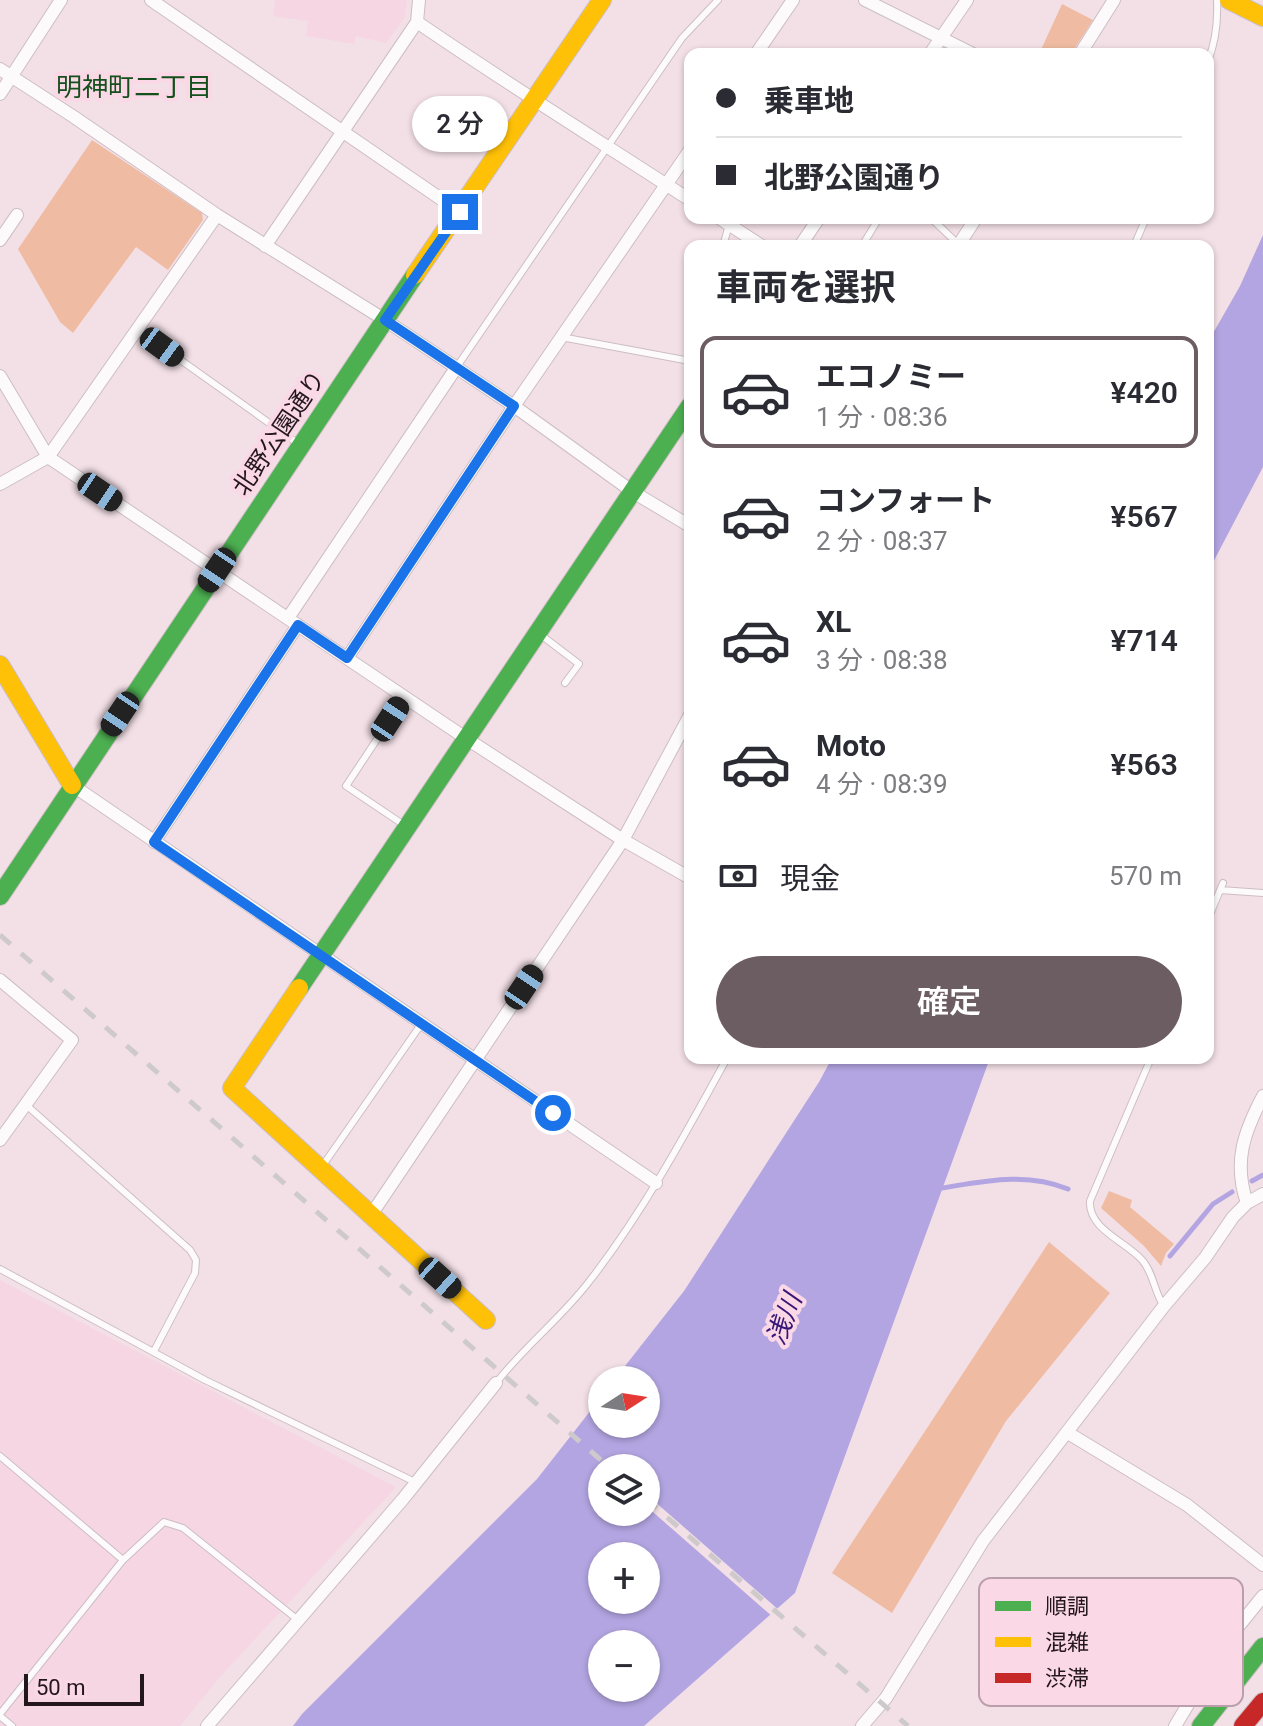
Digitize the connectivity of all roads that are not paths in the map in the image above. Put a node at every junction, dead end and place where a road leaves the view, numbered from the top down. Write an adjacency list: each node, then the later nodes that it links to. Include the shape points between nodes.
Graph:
1 (61, 0): 21 (street)
2 (151, 0): 24 (street)
3 (419, 0): 13 (street)
4 (602, 0): 23 (main road, 北野公園通り)
5 (718, 0): 25 (lane, via 682,38)
6 (793, 0): 15 (street)
7 (865, 0): 14 (street)
8 (967, 0): 14 (street)
9 (1114, 0): 18 (street)
10 (1217, 0): 19 (lane)
11 (1234, 2): 12 (main road)
12 (1263, 17)
13 (417, 22): 23 (street); 24 (street)
14 (941, 38): 16 (street); 17 (street)
15 (760, 48)
16 (934, 48)
17 (961, 48)
18 (1084, 48)
19 (1212, 48)
20 (0, 69): 21 (street)
21 (13, 76): 22 (street); 31 (street)
22 (0, 94)
23 (536, 99): 25 (street); 29 (main road, 北野公園通り)
24 (342, 133): 29 (street); 37 (street)
25 (607, 146): 27 (street); 42 (lane)
26 (684, 158): 27 (street)
27 (666, 184): 28 (street); 40 (street)
28 (684, 196)
29 (460, 212): 38 (main road, 北野公園通り)
30 (17, 215): 34 (street)
31 (217, 215): 37 (street); 39 (street)
32 (729, 224): 35 (street)
33 (937, 224): 36 (lane)
34 (0, 240)
35 (753, 240)
36 (952, 240)
37 (265, 246): 38 (street)
38 (385, 320): 42 (street); 46 (main road, 北野公園通り)
39 (137, 329): 46 (lane); 47 (street)
40 (561, 337): 41 (lane); 44 (street)
41 (684, 360)
42 (456, 368): 44 (street); 52 (street)
43 (0, 376): 47 (street)
44 (514, 406): 49 (street); 54 (street)
45 (684, 415): 49 (main road)
46 (300, 446): 51 (main road, 北野公園通り)
47 (48, 457): 48 (street); 51 (street)
48 (0, 484)
49 (633, 492): 50 (street); 53 (main road)
50 (684, 521)
51 (217, 570): 52 (street); 60 (main road, 北野公園通り)
52 (293, 622): 54 (street); 63 (street)
53 (538, 633): 56 (lane, via 579,664); 59 (main road)
54 (347, 658): 57 (street)
55 (0, 665): 60 (main road)
56 (565, 683)
57 (405, 697): 59 (street); 61 (lane, via 346,786)
58 (684, 726): 62 (street)
59 (467, 739): 61 (main road); 62 (street)
60 (72, 785): 63 (street); 66 (main road, 北野公園通り)
61 (407, 827): 68 (main road)
62 (623, 840): 64 (street); 71 (street)
63 (154, 842): 68 (street)
64 (684, 875)
65 (1263, 893): 67 (lane, via 1222,886)
66 (0, 896)
67 (1214, 905)
68 (320, 955): 70 (street); 77 (main road, via 232,1088)
69 (0, 980): 75 (street, via 72,1040)
70 (422, 1023): 71 (street); 77 (lane)
71 (475, 1061): 78 (street); 81 (street)
72 (724, 1064): 78 (lane)
73 (1148, 1064): 83 (lane, via 1089,1210 1094,1221 1143,1261)
74 (1263, 1096): 80 (street, via 1247,1128 1239,1164)
75 (25, 1104): 76 (street); 85 (lane, via 196,1260 195,1273)
76 (0, 1140)
77 (320, 1169): 81 (main road)
78 (656, 1183): 86 (lane, via 587,1284)
79 (1263, 1194): 80 (street)
80 (1247, 1203): 83 (street)
81 (371, 1215): 84 (main road)
82 (0, 1269): 85 (lane)
83 (1164, 1306): 87 (street)
84 (486, 1320)
85 (154, 1351): 89 (lane)
86 (496, 1383): 89 (street)
87 (1068, 1433): 91 (street, via 1187,1505); 106 (street, via 983,1541 886,1698)
88 (0, 1456): 90 (lane)
89 (417, 1483): 93 (street)
90 (123, 1560): 93 (lane, via 159,1525 177,1525); 103 (lane)
91 (1263, 1565)
92 (1263, 1596): 94 (street)
93 (298, 1621): 105 (street)
94 (1243, 1621)
95 (1263, 1647): 97 (main road)
96 (1263, 1667): 98 (main road)
97 (1243, 1672)
98 (1243, 1692)
99 (1263, 1702): 110 (main road)
100 (1187, 1706): 107 (street)
101 (1217, 1706): 108 (main road)
102 (1231, 1706): 109 (main road)
103 (0, 1715): 104 (lane)
104 (12, 1726)
105 (207, 1726)
106 (862, 1726)
107 (1175, 1726)
108 (1201, 1726)
109 (1215, 1726)
110 (1243, 1726)

